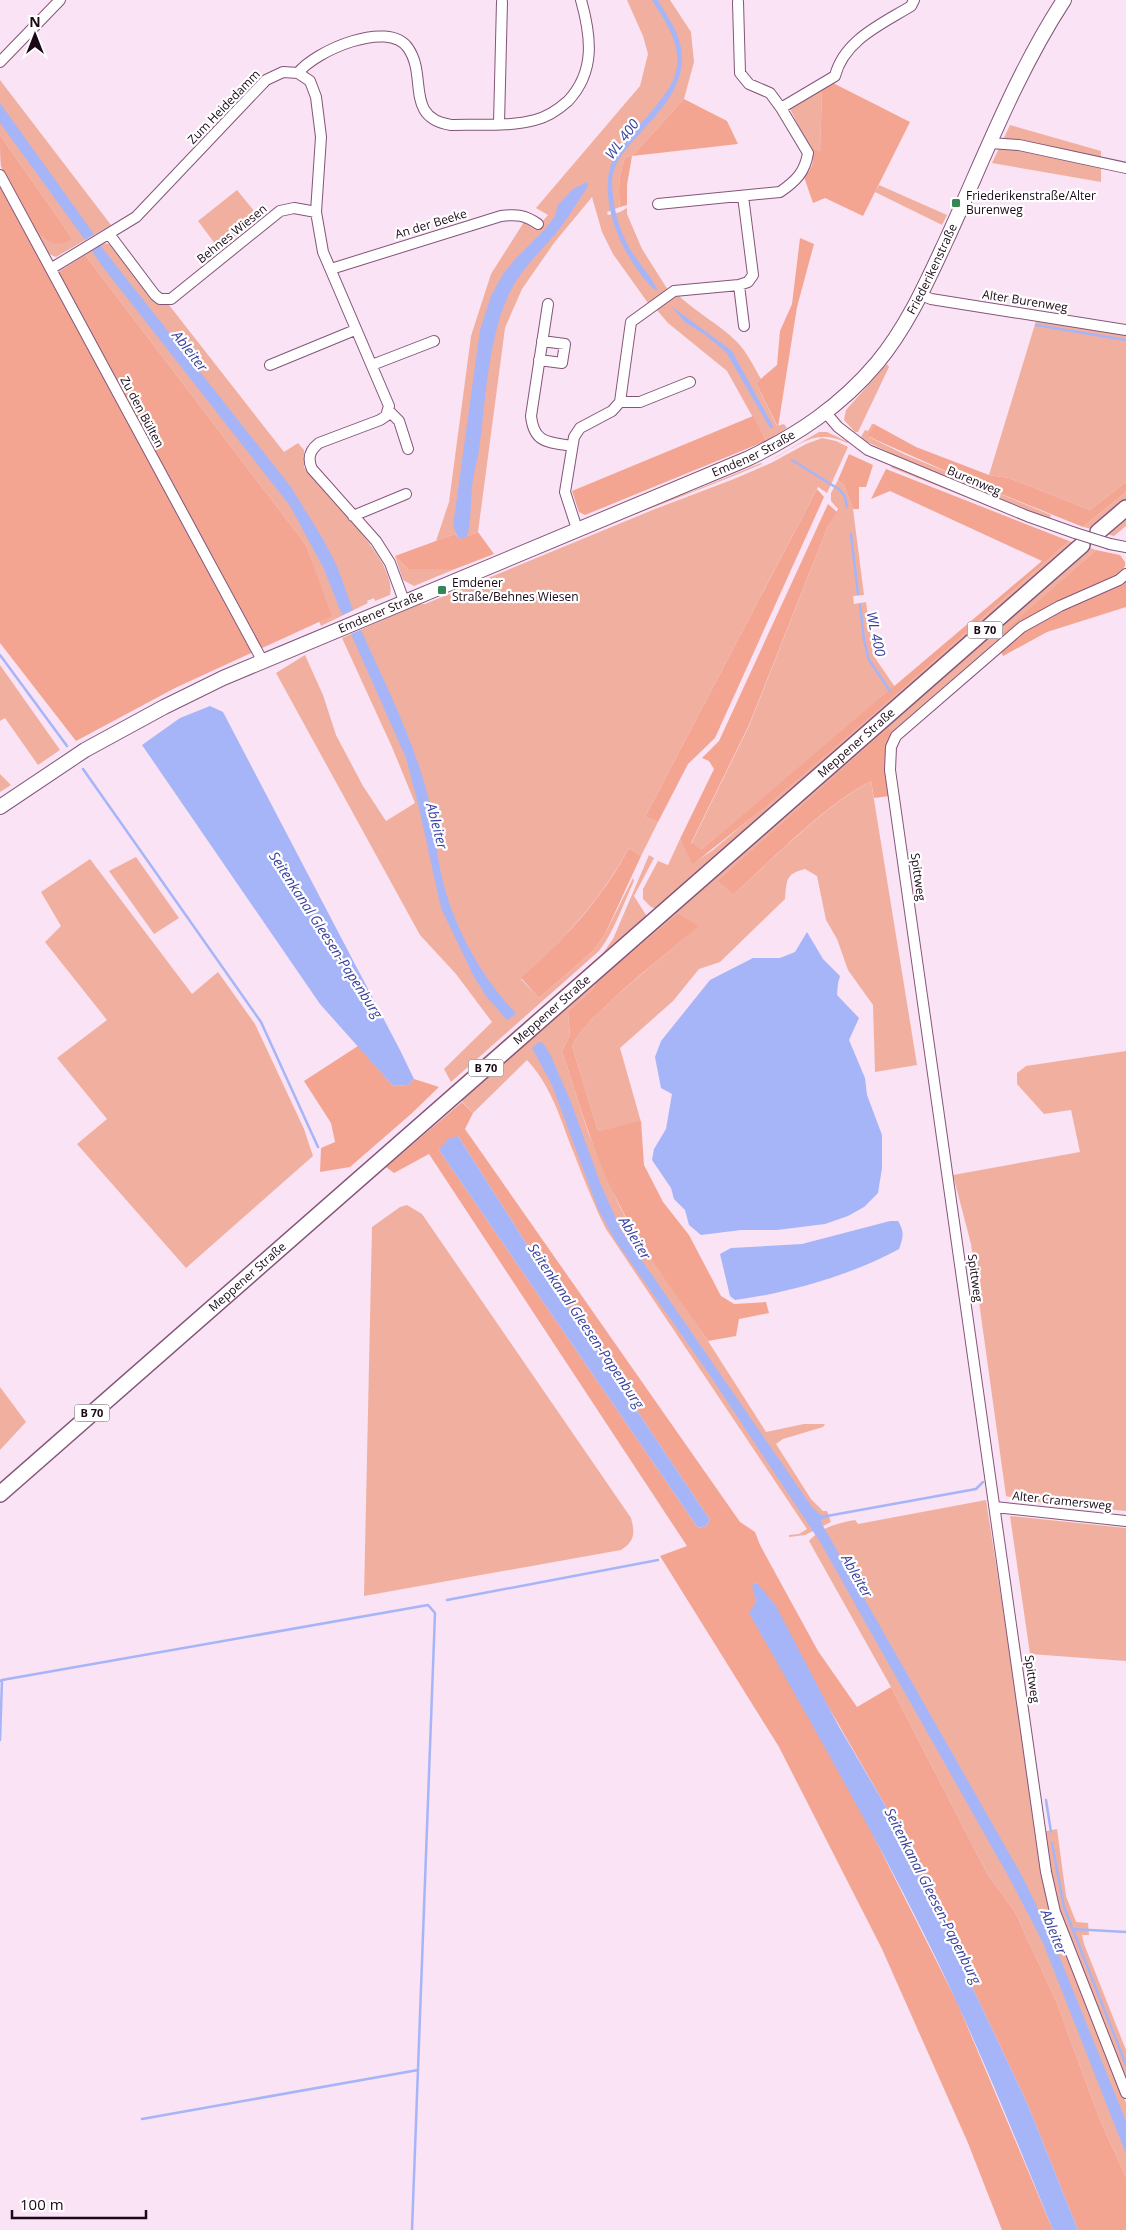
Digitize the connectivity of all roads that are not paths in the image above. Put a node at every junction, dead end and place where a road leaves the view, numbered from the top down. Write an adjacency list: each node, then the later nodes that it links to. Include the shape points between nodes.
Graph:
1 (60, 0): 7 (street)
2 (581, 0): 10 (street, via 589,35 590,59 575,93 563,105 536,120)
3 (914, 0): 9 (street, via 911,6 853,43 838,64 834,76)
4 (1064, 0): 11 (street, Friederikenstraße, via 1033,52)
5 (502, 2): 10 (street)
6 (738, 2): 9 (street, via 740,74 749,84 770,93)
7 (0, 62)
8 (298, 73): 10 (street, via 305,64 342,44 370,38 393,39 408,47 422,106 432,119 451,125); 16 (street, via 310,81 313,88 320,129); 18 (street, Zum Heidedamm, via 283,72 266,80 136,217)
9 (782, 108): 14 (street, via 808,153 806,167 794,183 780,192)
10 (499, 123)
11 (993, 138): 12 (street); 22 (street, Friederikenstraße)
12 (1126, 168)
13 (0, 175): 19 (street, Zu den Bülten)
14 (743, 196): 15 (street); 21 (street, via 753,275 748,282)
15 (658, 204)
16 (316, 212): 18 (street, Behnes Wiesen, via 294,208 280,211 170,299 160,299 155,295); 20 (street, via 320,238)
17 (538, 224): 20 (street, An der Beeke, via 526,216 501,216)
18 (109, 234): 19 (street, Zum Heidedamm)
19 (52, 268): 47 (street, Zu den Bülten)
20 (331, 269): 25 (street)
21 (739, 285): 24 (street); 33 (street, via 674,291 631,322)
22 (921, 295): 26 (street, Alter Burenweg); 35 (street, Friederikenstraße, via 877,364)
23 (548, 304): 28 (street)
24 (744, 326)
25 (356, 330): 30 (street); 31 (street)
26 (1126, 330)
27 (434, 341): 31 (street)
28 (542, 341): 29 (street); 29 (street, via 565,344 562,364)
29 (539, 360): 36 (street, via 532,429 540,438)
30 (270, 365)
31 (372, 365): 34 (street, via 388,401)
32 (690, 382): 33 (street, via 640,402)
33 (620, 402): 36 (street, via 612,411 580,428)
34 (389, 411): 37 (street, via 399,421); 40 (street, via 380,420 312,448 309,460 312,469)
35 (826, 413): 41 (street, Emdener Straße, via 783,442 747,459); 43 (street, Burenweg, via 868,450)
36 (572, 446): 41 (street, via 564,492)
37 (408, 449)
38 (406, 494): 40 (street)
39 (1126, 508): 42 (main road)
40 (353, 516): 46 (street, via 376,541 390,563)
41 (578, 529): 46 (street, Emdener Straße)
42 (1098, 532)
43 (1078, 539): 44 (street, Burenweg, bridge); 49 (main road, Meppener Straße / B 70)
44 (1126, 547)
45 (1126, 574): 50 (street, Spittweg, via 1022,627 896,736 890,754)
46 (404, 601): 47 (street, Emdener Straße)
47 (262, 660): 48 (street, Emdener Straße, via 164,707 85,750)
48 (0, 807)
49 (2, 1488)
50 (995, 1507): 51 (street, Alter Cramersweg); 52 (street, Spittweg, via 1046,1872 1055,1912)
51 (1126, 1521)
52 (1126, 2094)

